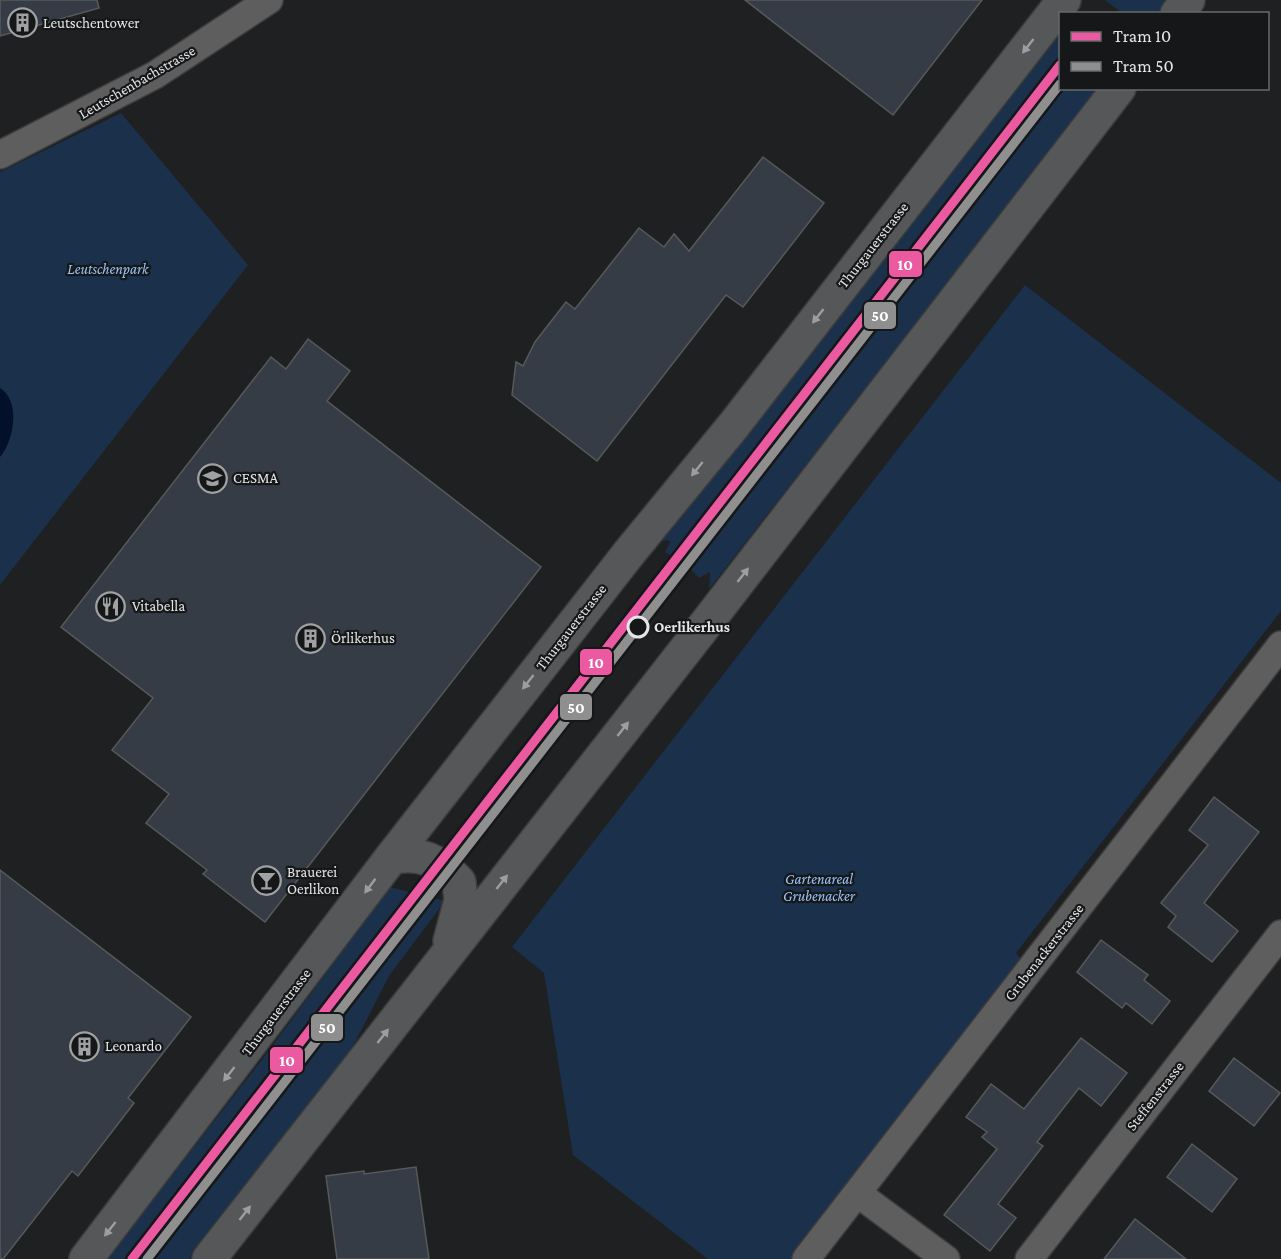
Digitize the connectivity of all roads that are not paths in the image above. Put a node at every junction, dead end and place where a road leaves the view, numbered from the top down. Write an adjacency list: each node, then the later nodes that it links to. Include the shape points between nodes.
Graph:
1 (269, 0): 6 (street, Leutschenbachstrasse, via 155,75)
2 (1064, 0): 8 (main road, Thurgauerstrasse, one-way to 8)
3 (1188, 0): 4 (main road)
4 (1179, 12)
5 (1117, 90): 10 (main road, one-way to 5)
6 (0, 155)
7 (1281, 645): 11 (street, Grubenackerstrasse)
8 (392, 858): 10 (main road, via 429,858 459,882 461,900); 12 (main road, Thurgauerstrasse, one-way to 12)
9 (1281, 934): 16 (street, Steffenstrasse)
10 (446, 954): 13 (main road, one-way to 10)
11 (857, 1193): 14 (street, Grubenackerstrasse); 15 (street)
12 (86, 1259)
13 (209, 1259)
14 (806, 1259)
15 (946, 1259)
16 (1029, 1259)

